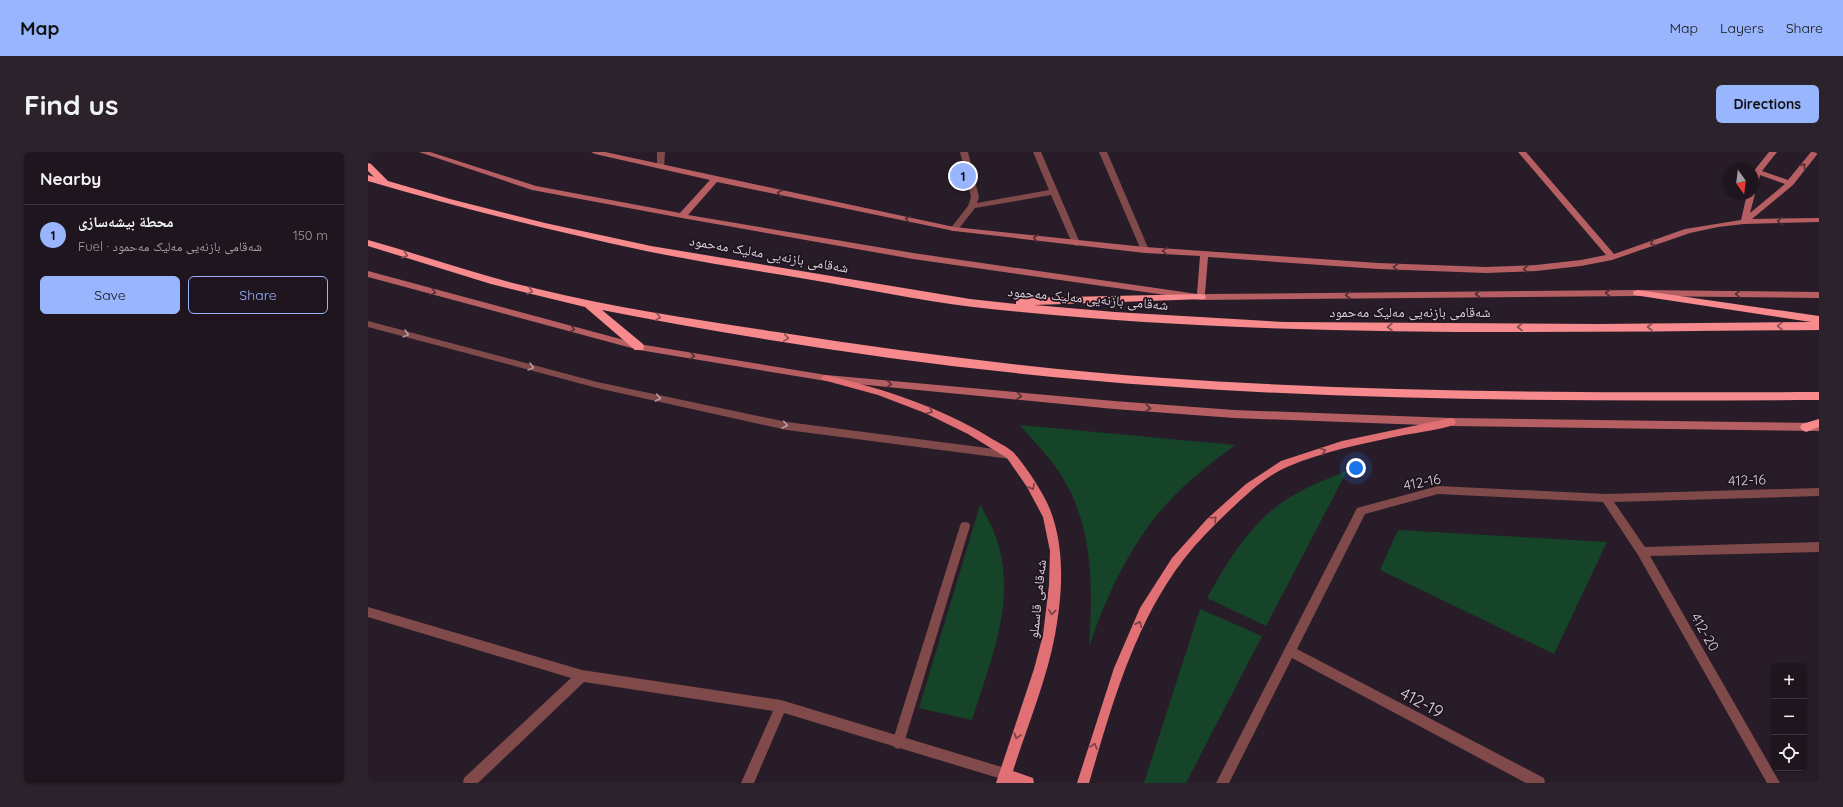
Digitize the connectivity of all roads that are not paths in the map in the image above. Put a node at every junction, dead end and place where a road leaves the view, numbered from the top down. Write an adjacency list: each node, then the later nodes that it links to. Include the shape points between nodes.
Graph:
1 (423, 152): 21 (main road, via 535,188)
2 (595, 152): 11 (main road)
3 (660, 152): 11 (street)
4 (964, 152): 20 (street, via 974,193)
5 (1037, 152): 18 (street)
6 (1103, 152): 27 (street)
7 (1522, 152): 29 (main road)
8 (1773, 152): 12 (main road)
9 (1814, 152): 17 (main road, one-way to 9)
10 (368, 166): 16 (highway)
11 (661, 167): 15 (main road)
12 (1759, 170)
13 (1759, 173): 17 (main road)
14 (368, 178): 16 (highway, شەقامی بازنەیی مەلیک مەحمود)
15 (715, 179): 21 (main road); 24 (main road, one-way to 15)
16 (385, 183): 34 (highway, شەقامی بازنەیی مەلیک مەحمود, via 447,202 651,249)
17 (1790, 183): 23 (main road)
18 (1053, 192): 20 (street); 25 (street)
19 (1750, 200): 23 (main road)
20 (972, 206): 24 (street)
21 (682, 216): 33 (main road, via 913,256)
22 (1819, 220): 23 (main road, one-way to 23)
23 (1744, 222): 29 (main road, one-way to 29, via 1688,231)
24 (954, 228): 25 (main road, one-way to 24)
25 (1076, 243): 27 (main road)
26 (368, 244): 35 (highway, one-way to 35, via 489,280)
27 (1145, 250): 28 (main road, one-way to 27)
28 (1204, 254): 29 (main road, one-way to 28, via 1581,264 1486,270); 33 (main road)
29 (1612, 257)
30 (368, 274): 39 (main road, one-way to 39)
31 (1638, 293): 32 (main road, one-way to 31); 33 (main road, one-way to 33); 36 (highway)
32 (1819, 295)
33 (1200, 297): 34 (highway)
34 (970, 303): 38 (highway, شەقامی بازنەیی مەلیک مەحمود, one-way to 34, via 1284,326 1115,316)
35 (588, 304): 39 (highway); 41 (highway, one-way to 41, via 880,352 1020,369 1162,382 1395,392)
36 (1819, 320)
37 (368, 324): 46 (street, one-way to 46, via 597,385 787,426)
38 (1819, 326)
39 (639, 347): 40 (main road, one-way to 40)
40 (826, 378): 42 (main road, one-way to 42, via 1163,410); 46 (main road, شەقامی قاسملو, one-way to 46, via 880,392 928,410 971,431)
41 (1819, 396)
42 (1451, 422): 44 (main road); 61 (main road, one-way to 42, via 1102,716 1134,634 1153,595 1176,560 1213,520 1244,491 1278,466 1329,449)
43 (1819, 424): 44 (highway)
44 (1806, 427): 45 (main road)
45 (1819, 427)
46 (1010, 455): 57 (main road, شەقامی قاسملو, one-way to 57, via 1031,484 1048,517 1056,551 1049,635)
47 (1819, 492): 48 (street, 412-16)
48 (1606, 498): 51 (street, 412-20); 53 (street, 412-16, via 1438,490 1361,511)
49 (965, 526): 56 (street)
50 (1819, 547): 51 (street)
51 (1642, 552): 64 (street, 412-20)
52 (368, 612): 54 (street)
53 (1290, 651): 62 (street, 412-16); 63 (street, 412-19)
54 (582, 676): 55 (street); 58 (street)
55 (781, 706): 56 (street); 59 (street)
56 (898, 743): 57 (street)
57 (1003, 778): 60 (main road)
58 (469, 783)
59 (747, 783)
60 (1028, 783)
61 (1082, 783)
62 (1222, 783)
63 (1539, 783)
64 (1774, 783)

